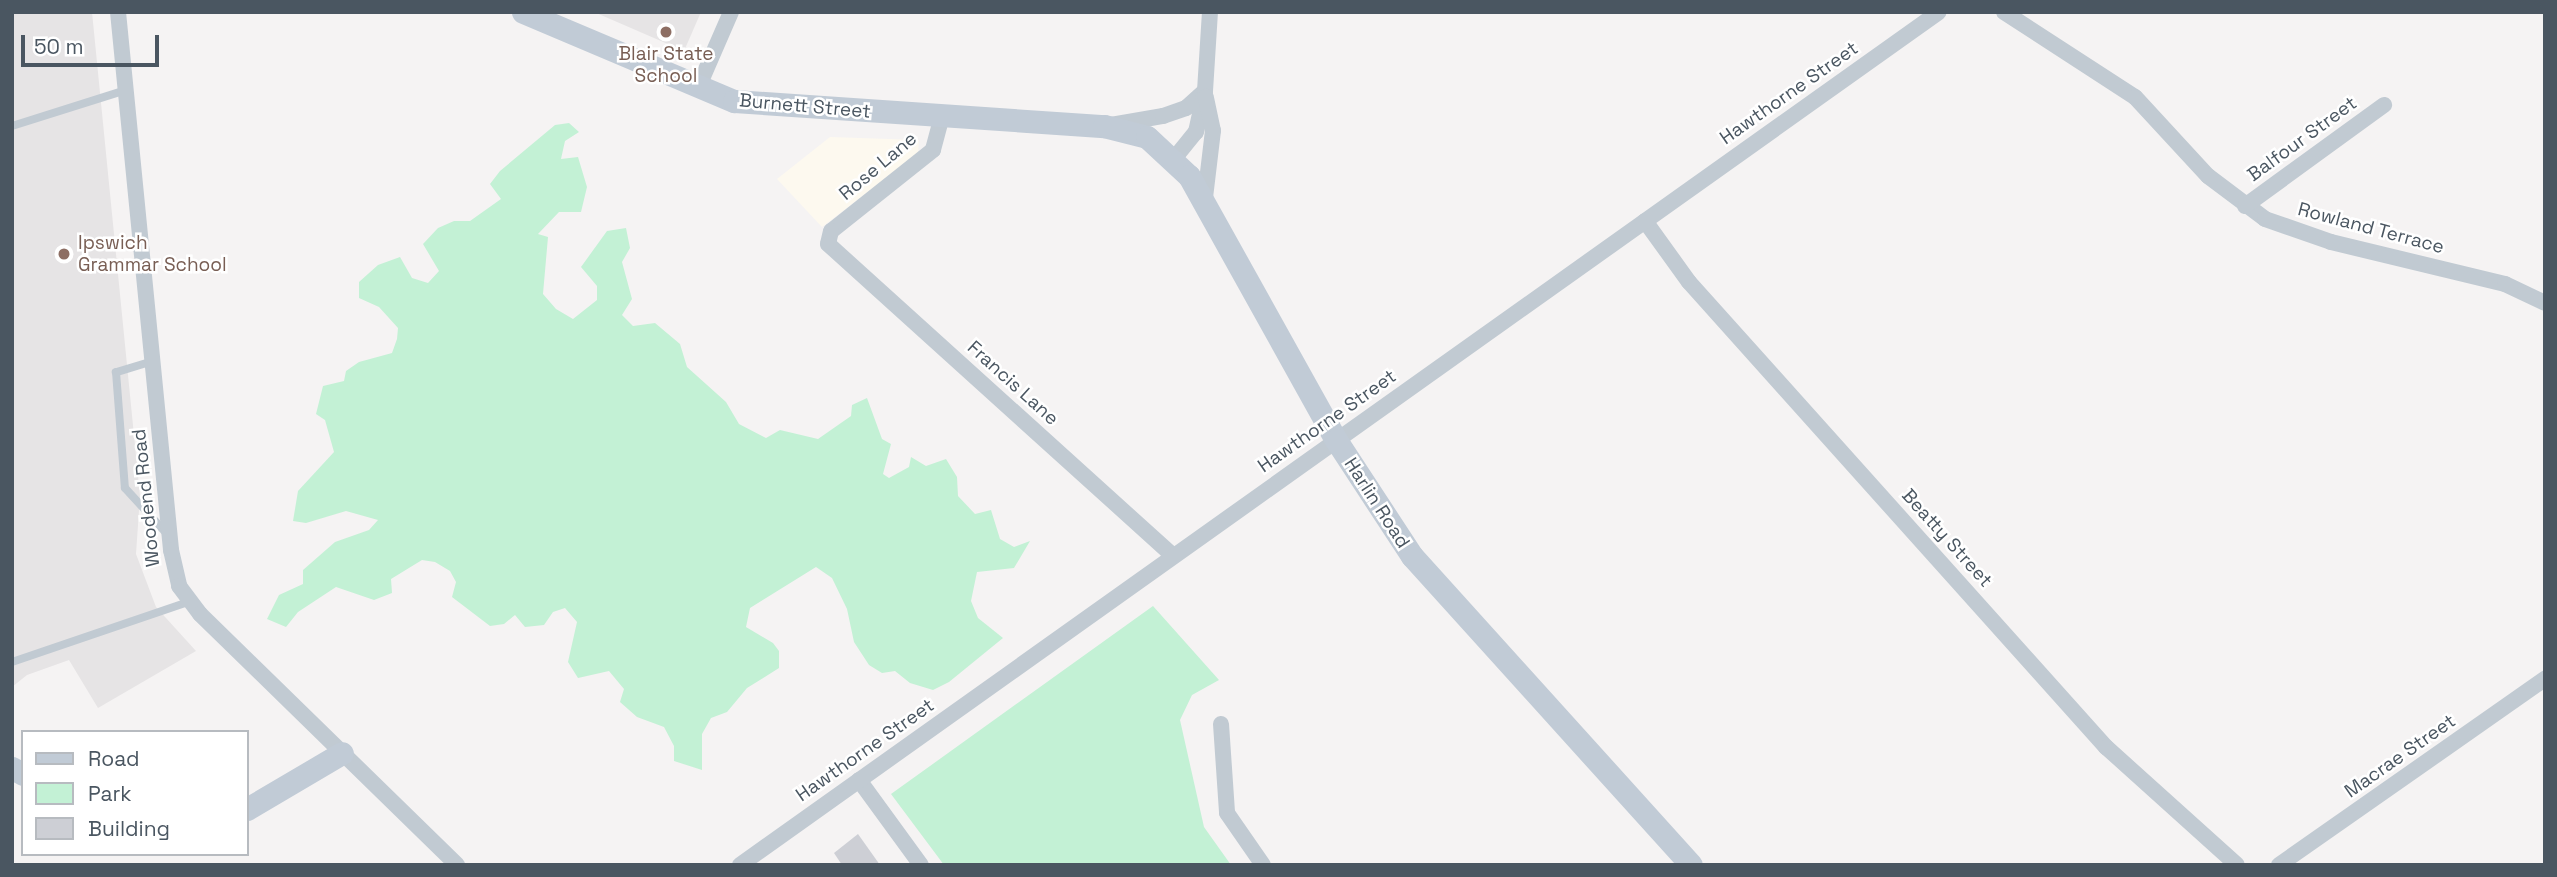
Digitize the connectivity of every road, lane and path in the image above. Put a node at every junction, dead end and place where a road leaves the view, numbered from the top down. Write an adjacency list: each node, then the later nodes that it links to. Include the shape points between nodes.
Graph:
1 (118, 12): 8 (street, Woodend Road)
2 (523, 12): 7 (main road, Burnett Street)
3 (731, 12): 7 (street)
4 (1210, 12): 9 (street)
5 (1939, 12): 17 (street, Hawthorne Street)
6 (2004, 12): 16 (street, Rowland Terrace, via 2135,97 2208,176)
7 (698, 88): 11 (main road, Burnett Street, via 744,103)
8 (126, 90): 12 (lane); 20 (street, Woodend Road)
9 (1205, 91): 13 (street, via 1186,108 1163,116); 14 (street, via 1196,132); 15 (street, via 1213,131)
10 (2384, 105): 16 (street, Balfour Street)
11 (942, 116): 13 (main road, Burnett Street); 18 (street, Rose Lane, via 933,150 831,231)
12 (12, 126)
13 (1104, 126): 14 (main road, Harlin Road, via 1147,137)
14 (1173, 160): 15 (main road, Harlin Road, via 1189,176)
15 (1205, 206): 21 (main road, Harlin Road)
16 (2245, 206): 19 (street, Rowland Terrace, via 2298,233 2505,284)
17 (1645, 221): 21 (street, Hawthorne Street); 36 (street, Beatty Street, via 1689,282 2106,747)
18 (827, 239): 23 (street, Francis Lane)
19 (2545, 303)
20 (152, 361): 22 (street, Woodend Road); 22 (lane, via 116,372 125,488)
21 (1336, 440): 23 (street, Hawthorne Street); 35 (main road, Harlin Road, via 1429,578)
22 (170, 537): 24 (street, Woodend Road, via 176,577)
23 (1173, 556): 29 (street, Hawthorne Street)
24 (188, 602): 25 (lane); 28 (street, Woodend Road)
25 (12, 662)
26 (2545, 679): 37 (street, Macrae Street)
27 (1221, 724): 34 (street, via 1227,813)
28 (342, 753): 30 (main road); 31 (street, Woodend Road)
29 (859, 780): 32 (street, Hawthorne Street); 33 (street)
30 (248, 807)
31 (457, 865)
32 (740, 865)
33 (921, 865)
34 (1263, 865)
35 (1691, 865)
36 (2237, 865)
37 (2279, 865)

